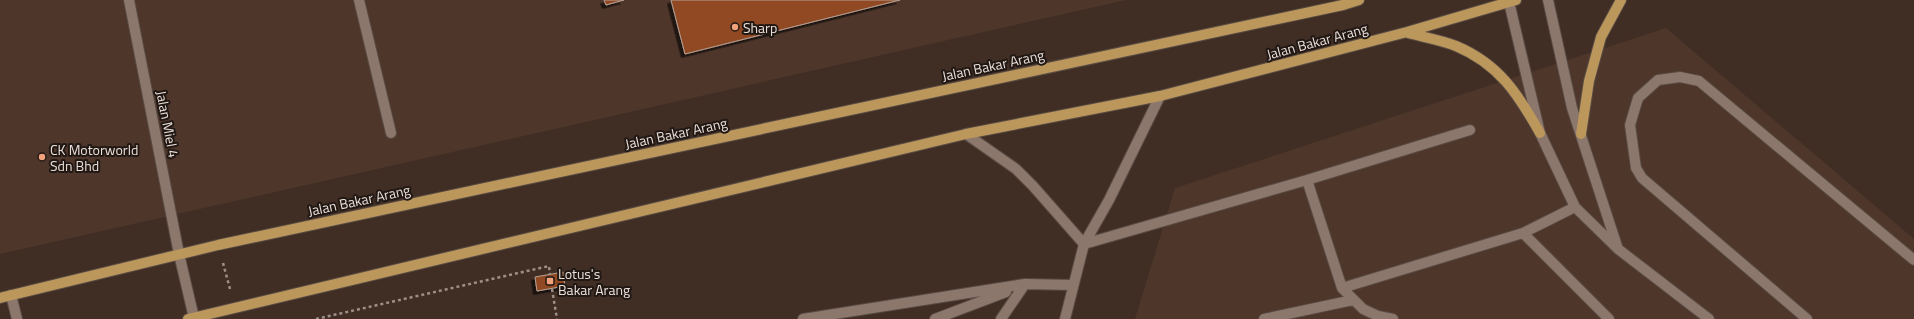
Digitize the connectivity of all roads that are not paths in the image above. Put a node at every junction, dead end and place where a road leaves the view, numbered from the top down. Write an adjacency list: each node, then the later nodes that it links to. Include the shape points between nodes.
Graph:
1 (129, 0): 19 (street, Jalan Miel 4)
2 (359, 0): 10 (street)
3 (1359, 0): 19 (main road, Jalan Bakar Arang)
4 (1511, 0): 7 (main road, Jalan Bakar Arang); 11 (street)
5 (1548, 0): 13 (street, via 1572,108)
6 (1621, 0): 13 (main road, via 1601,37 1589,81)
7 (1407, 32): 8 (main road, Jalan Bakar Arang); 11 (main road, via 1455,46 1489,64 1518,96)
8 (1160, 96): 12 (main road, Jalan Bakar Arang); 17 (street, via 1109,200)
9 (1470, 130): 14 (street)
10 (391, 133)
11 (1540, 133): 15 (street)
12 (966, 134): 17 (street, via 1016,170); 27 (main road, Jalan Bakar Arang)
13 (1581, 134): 18 (street)
14 (1307, 180): 17 (street); 23 (street)
15 (1575, 207): 16 (street); 18 (street)
16 (1523, 233): 23 (street); 35 (street)
17 (1084, 244): 22 (street)
18 (1618, 249): 36 (street)
19 (179, 254): 24 (main road, Jalan Bakar Arang); 27 (street, Jalan Miel 4)
20 (1914, 260): 37 (street, via 1699,81 1680,77 1658,80 1638,98 1630,125 1636,168 1642,178)
21 (1025, 284): 22 (street); 29 (street); 30 (street); 31 (street)
22 (1072, 285): 32 (street)
23 (1342, 288): 26 (street)
24 (11, 295): 25 (main road, Jalan Bakar Arang); 28 (street)
25 (0, 298)
26 (1353, 300): 33 (street); 34 (street, via 1363,309)
27 (191, 318)
28 (17, 319)
29 (803, 319)
30 (934, 319)
31 (1001, 319)
32 (1065, 319)
33 (1264, 319)
34 (1393, 319)
35 (1608, 319)
36 (1709, 319)
37 (1808, 319)

